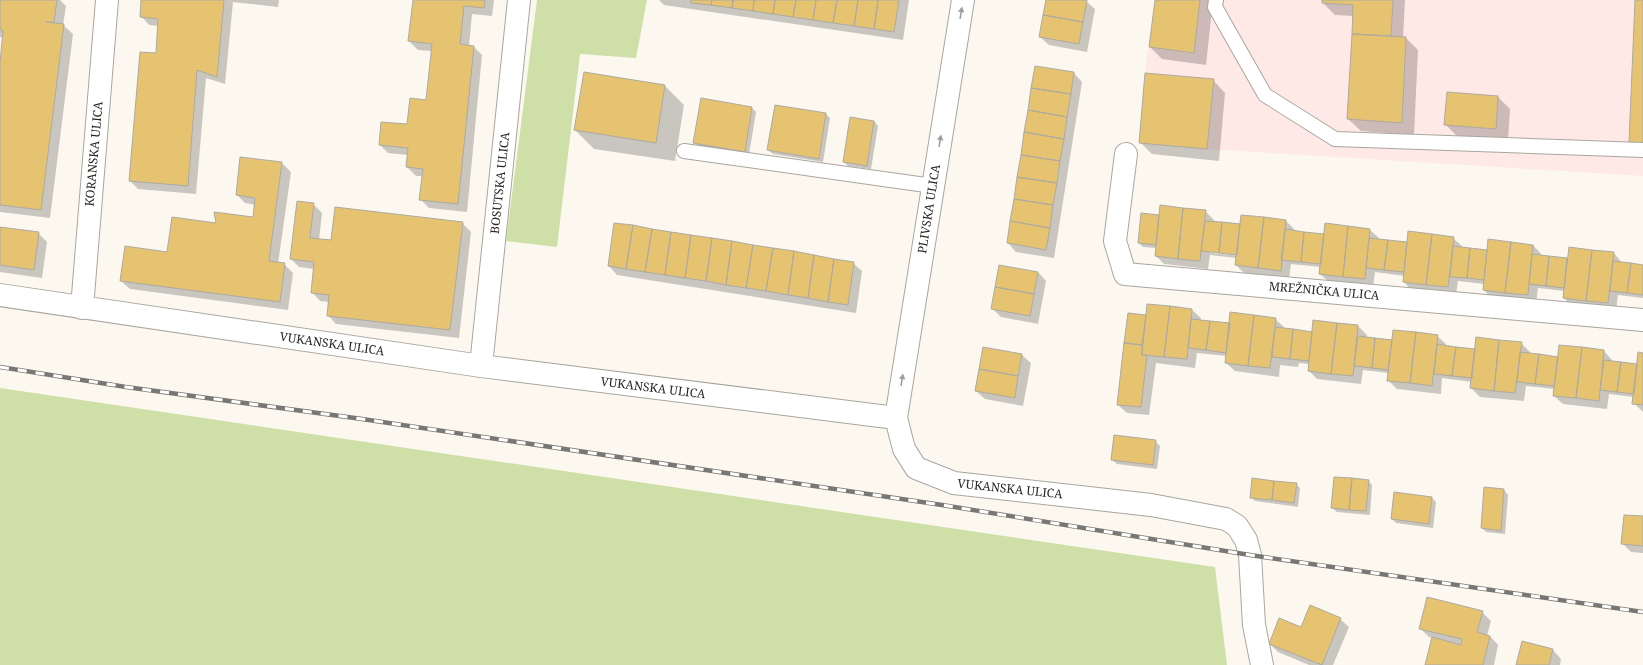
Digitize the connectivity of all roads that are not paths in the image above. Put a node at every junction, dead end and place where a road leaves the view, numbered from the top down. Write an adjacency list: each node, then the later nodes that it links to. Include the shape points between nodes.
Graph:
1 (107, 0): 10 (street, KORANSKA ULICA)
2 (519, 0): 12 (street, BOSUTSKA ULICA)
3 (963, 0): 8 (street, PLIVSKA ULICA, one-way to 3)
4 (1216, 0): 5 (lane, via 1215,7 1265,95 1335,139)
5 (1643, 150)
6 (684, 151): 8 (lane)
7 (1126, 154): 11 (street, MREŽNIČKA ULICA, via 1115,240 1125,274)
8 (933, 186): 13 (street, PLIVSKA ULICA, one-way to 8)
9 (0, 296): 10 (street, VUKANSKA ULICA)
10 (82, 308): 12 (street, VUKANSKA ULICA)
11 (1643, 320)
12 (481, 366): 13 (street, VUKANSKA ULICA)
13 (896, 418): 14 (street, VUKANSKA ULICA, via 904,450 916,468 954,483 1151,504 1226,519 1237,526 1246,540 1250,555 1254,625)
14 (1262, 665)

